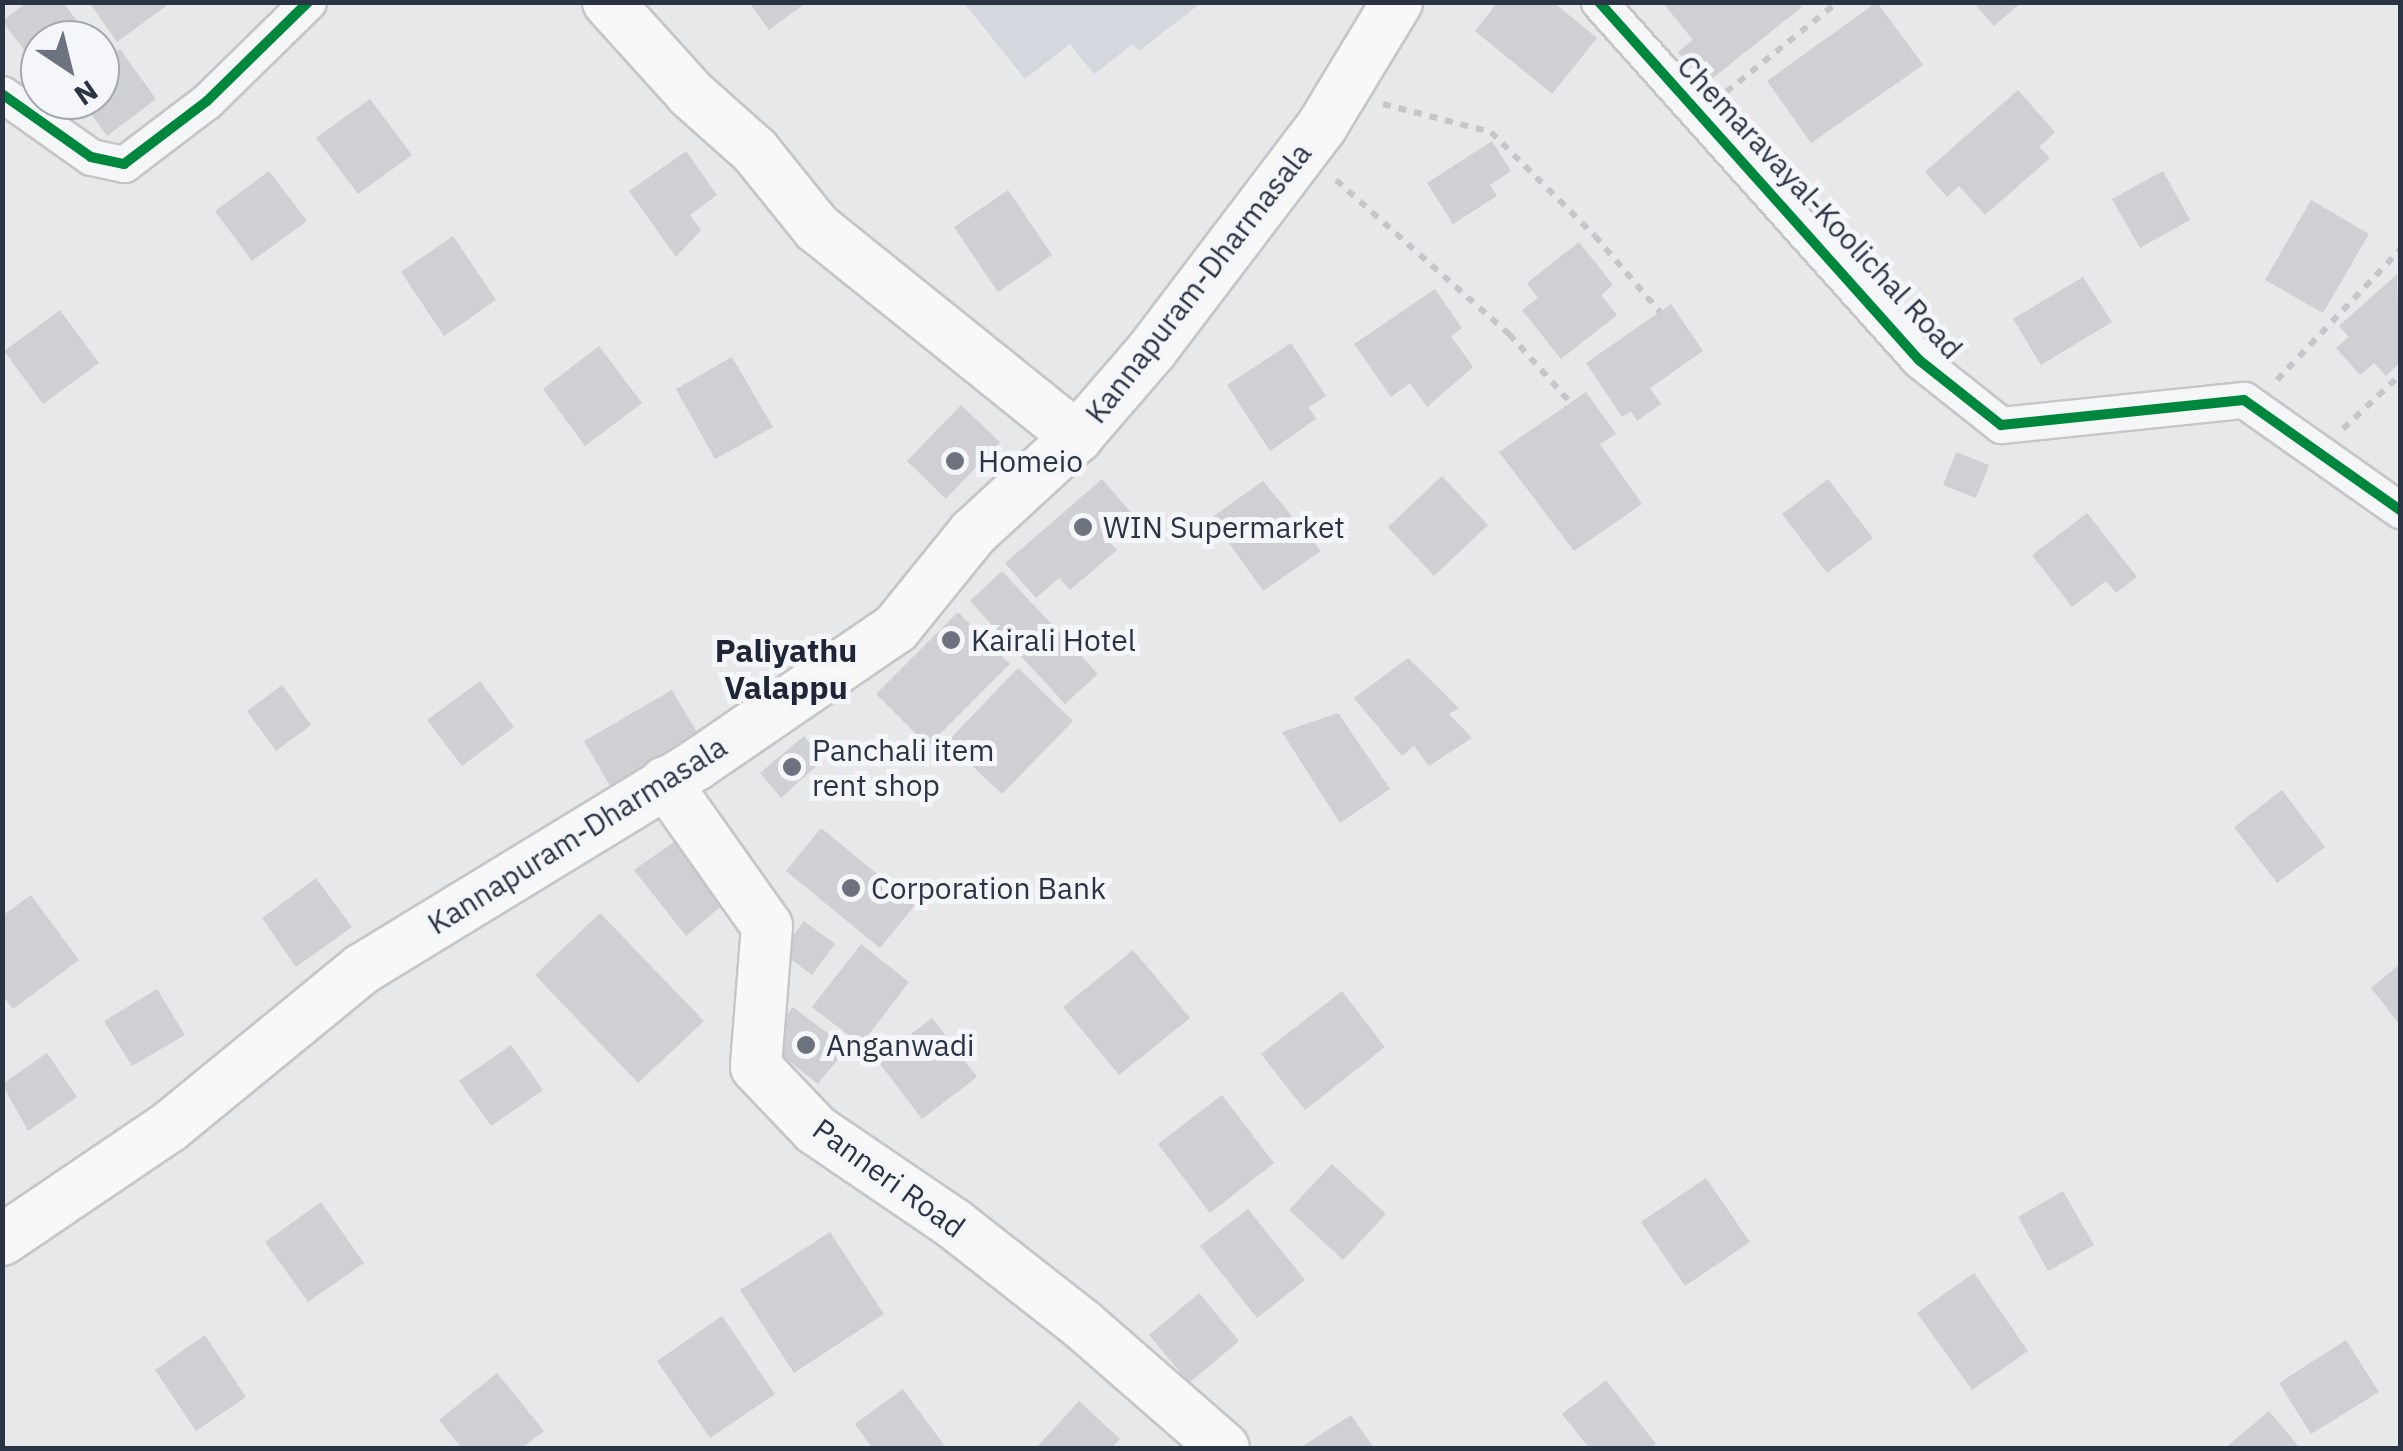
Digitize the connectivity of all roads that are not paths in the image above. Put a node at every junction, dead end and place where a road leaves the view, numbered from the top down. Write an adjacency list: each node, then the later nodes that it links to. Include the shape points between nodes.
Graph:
1 (308, 2): 5 (street, via 207,100 124,164 91,157)
2 (608, 2): 6 (main road, via 691,94 754,151 817,228)
3 (1396, 2): 6 (main road, Kannapuram-Dharmasala, via 1297,157 1152,350)
4 (1600, 2): 7 (street, Chemaravayal-Koolichal Road, via 1919,360 2002,425 2244,400)
5 (2, 94)
6 (1077, 436): 8 (main road, Kannapuram-Dharmasala, via 973,532 896,628)
7 (2400, 510)
8 (665, 782): 9 (main road, Kannapuram-Dharmasala, via 362,968 169,1126); 10 (main road, Panneri Road, via 766,926 756,1066 816,1130 953,1223 1083,1324)
9 (2, 1240)
10 (1224, 1448)

